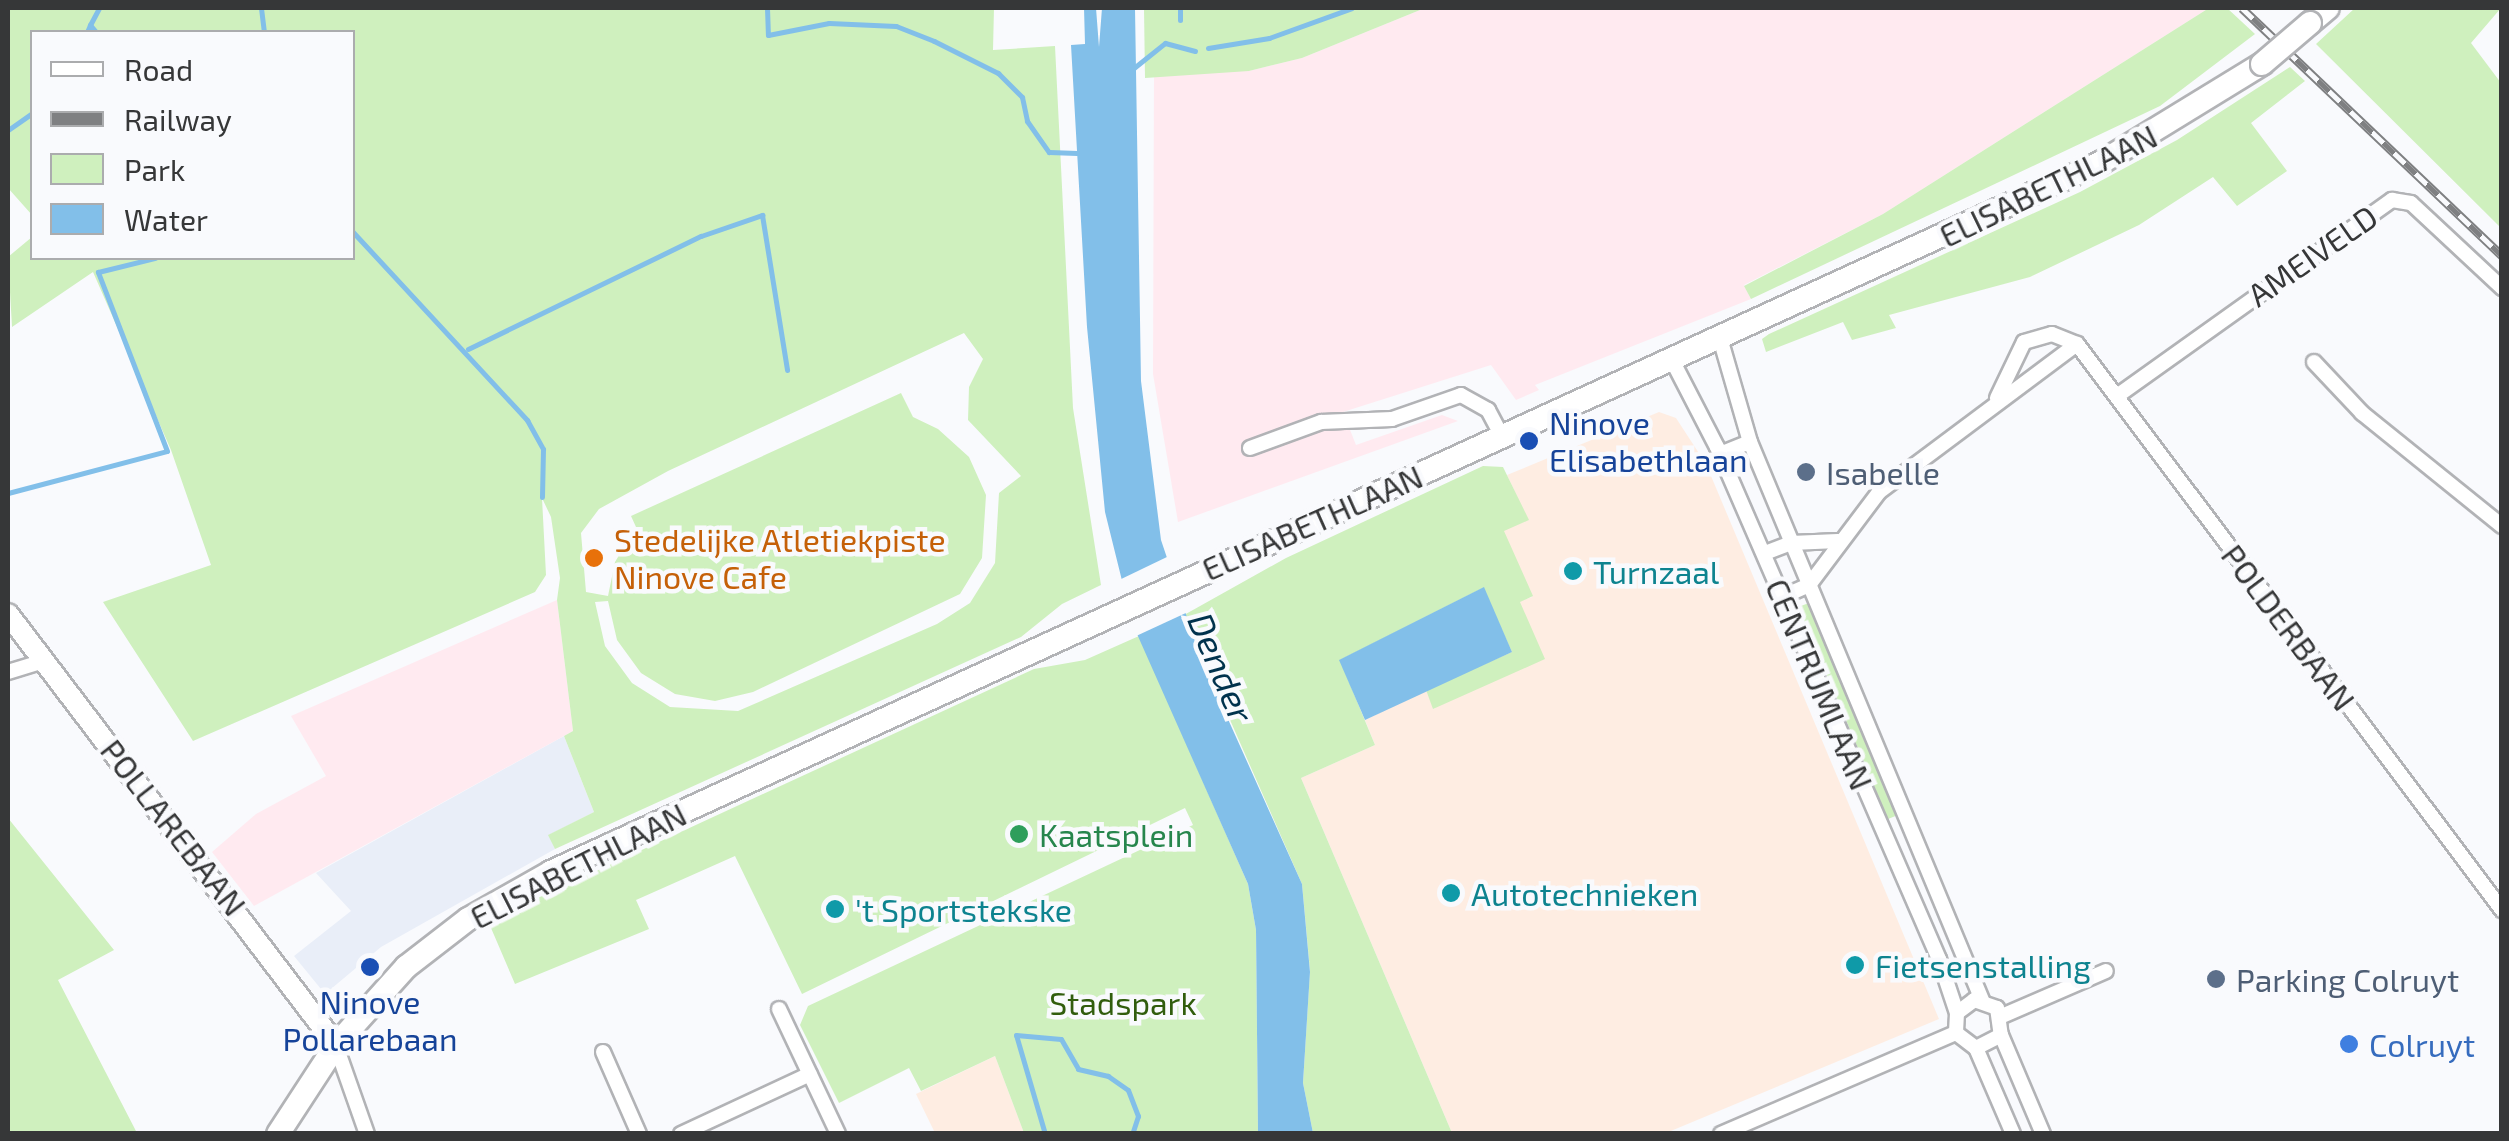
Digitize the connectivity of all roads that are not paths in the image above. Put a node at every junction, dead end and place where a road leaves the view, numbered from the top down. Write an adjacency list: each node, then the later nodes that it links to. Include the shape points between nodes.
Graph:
1 (2319, 16): 3 (main road, ELISABETHLAAN, bridge, via 2262,64 2102,162)
2 (2502, 288): 7 (street, AMEIVELD, via 2412,203 2392,200)
3 (1720, 338): 5 (main road, ELISABETHLAAN); 10 (street, CENTRUMLAAN)
4 (2077, 344): 7 (street, POLDERBAAN); 8 (street); 8 (street, via 2052,334 2024,342)
5 (1672, 360): 9 (main road, ELISABETHLAAN); 12 (street, CENTRUMLAAN)
6 (2314, 362): 13 (street, via 2362,413)
7 (2117, 396): 24 (street, POLDERBAAN)
8 (1997, 398): 14 (street, via 1879,492)
9 (1502, 436): 11 (street, via 1488,410 1461,395 1392,419 1320,422); 33 (main road, ELISABETHLAAN, via 509,895 406,967)
10 (1750, 442): 12 (street); 15 (street, CENTRUMLAAN)
11 (1250, 448)
12 (1720, 454): 16 (street, CENTRUMLAAN)
13 (2502, 526)
14 (1838, 541): 15 (street); 17 (street)
15 (1790, 543): 16 (street); 17 (street, CENTRUMLAAN)
16 (1765, 553): 18 (street, CENTRUMLAAN)
17 (1809, 585): 18 (street); 22 (street, CENTRUMLAAN)
18 (1782, 596): 23 (street, CENTRUMLAAN)
19 (8, 614): 20 (street, POLLAREBAAN)
20 (43, 661): 21 (street); 33 (street, POLLAREBAAN)
21 (8, 672)
22 (1913, 834): 23 (street); 27 (street, CENTRUMLAAN)
23 (1890, 845): 29 (street, CENTRUMLAAN)
24 (2497, 892): 25 (street, POLDERBAAN)
25 (2502, 910)
26 (2106, 971): 30 (street)
27 (1982, 1000): 29 (street); 30 (street, CENTRUMLAAN)
28 (779, 1009): 36 (street)
29 (1957, 1013): 31 (street, CENTRUMLAAN)
30 (2002, 1016): 32 (street)
31 (1956, 1033): 34 (street); 42 (street)
32 (2001, 1035): 34 (street); 44 (street)
33 (336, 1045): 37 (main road, ELISABETHLAAN); 38 (street)
34 (1976, 1048): 43 (street)
35 (603, 1052): 39 (street)
36 (810, 1074): 40 (street); 41 (street)
37 (278, 1134)
38 (367, 1134)
39 (639, 1134)
40 (681, 1134)
41 (838, 1134)
42 (1721, 1134)
43 (2013, 1134)
44 (2042, 1134)

